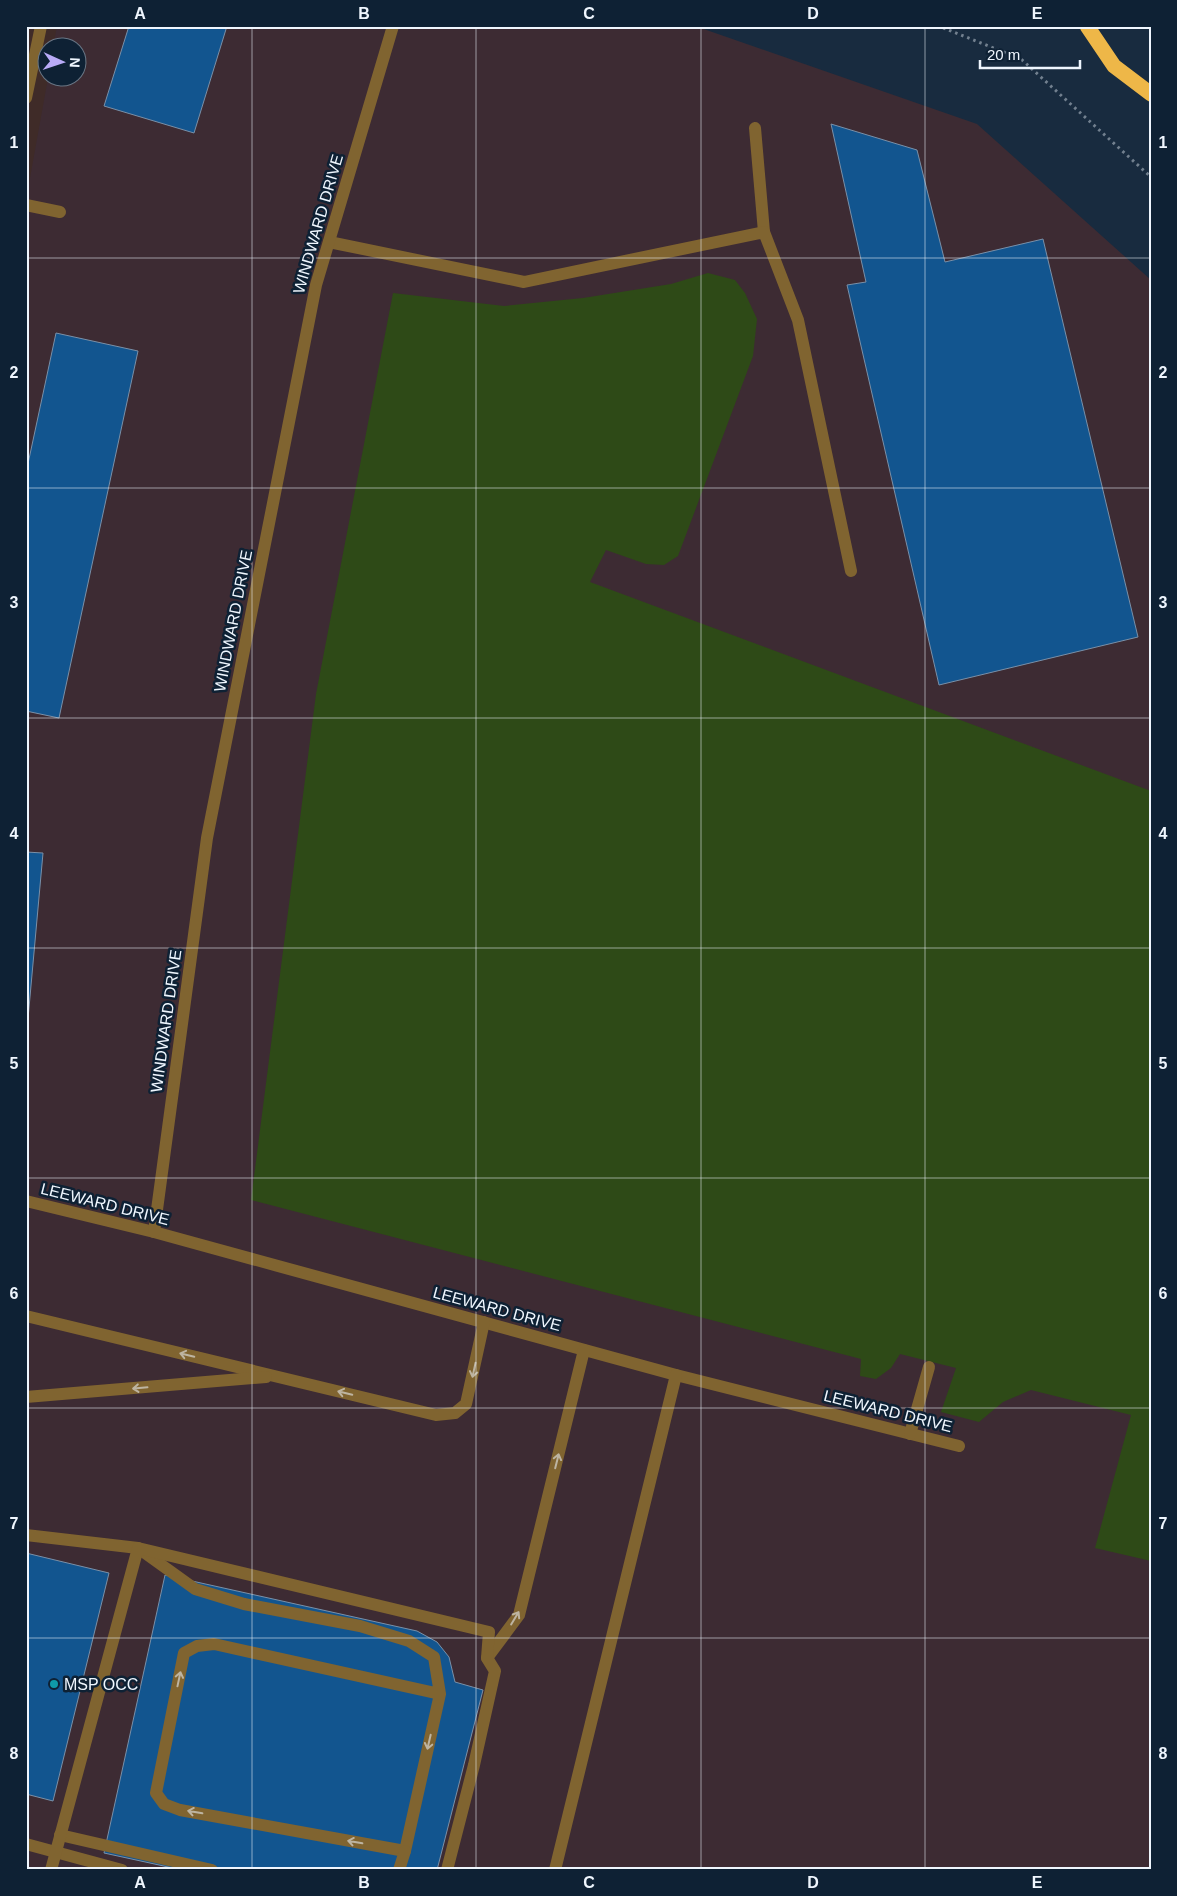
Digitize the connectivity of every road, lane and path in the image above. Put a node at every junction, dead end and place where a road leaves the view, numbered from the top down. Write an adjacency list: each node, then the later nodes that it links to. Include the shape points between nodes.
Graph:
1 (41, 26): 7 (street)
2 (393, 26): 13 (street, WINDWARD DRIVE)
3 (937, 26): 4 (path)
4 (946, 28): 9 (path, via 1021,59)
5 (1086, 28): 6 (highway, via 1114,66)
6 (1149, 95)
7 (26, 98)
8 (755, 128): 12 (street)
9 (1151, 177)
10 (26, 205): 11 (street)
11 (60, 212)
12 (764, 232): 13 (street, via 524,282); 14 (street, via 798,320)
13 (329, 242): 16 (street, WINDWARD DRIVE, via 316,285 207,838)
14 (851, 572)
15 (26, 1201): 16 (street, LEEWARD DRIVE)
16 (154, 1232): 18 (street, LEEWARD DRIVE)
17 (26, 1316): 22 (street, one-way to 17)
18 (484, 1322): 19 (street, LEEWARD DRIVE); 22 (street, one-way to 22, via 466,1404 455,1413 436,1415)
19 (584, 1350): 21 (street, LEEWARD DRIVE); 28 (street, one-way to 19, via 519,1615)
20 (929, 1367): 24 (street)
21 (676, 1375): 24 (street, LEEWARD DRIVE); 39 (street)
22 (276, 1376): 23 (street, one-way to 23)
23 (26, 1397)
24 (910, 1434): 25 (street, LEEWARD DRIVE)
25 (959, 1446)
26 (26, 1535): 27 (street)
27 (138, 1548): 28 (street, via 489,1632); 29 (street, via 195,1589 244,1604 360,1626 410,1641 434,1657); 30 (street)
28 (487, 1658): 38 (street, via 495,1671)
29 (440, 1694): 32 (street, one-way to 32); 32 (street, one-way to 29, via 180,1810 164,1804 156,1793 184,1653 197,1646 214,1644)
30 (60, 1835): 33 (street); 36 (street)
31 (26, 1844): 33 (street)
32 (405, 1851): 37 (street)
33 (55, 1852): 34 (street); 35 (street)
34 (51, 1870)
35 (122, 1870)
36 (212, 1870)
37 (399, 1870)
38 (447, 1870)
39 (554, 1870)

